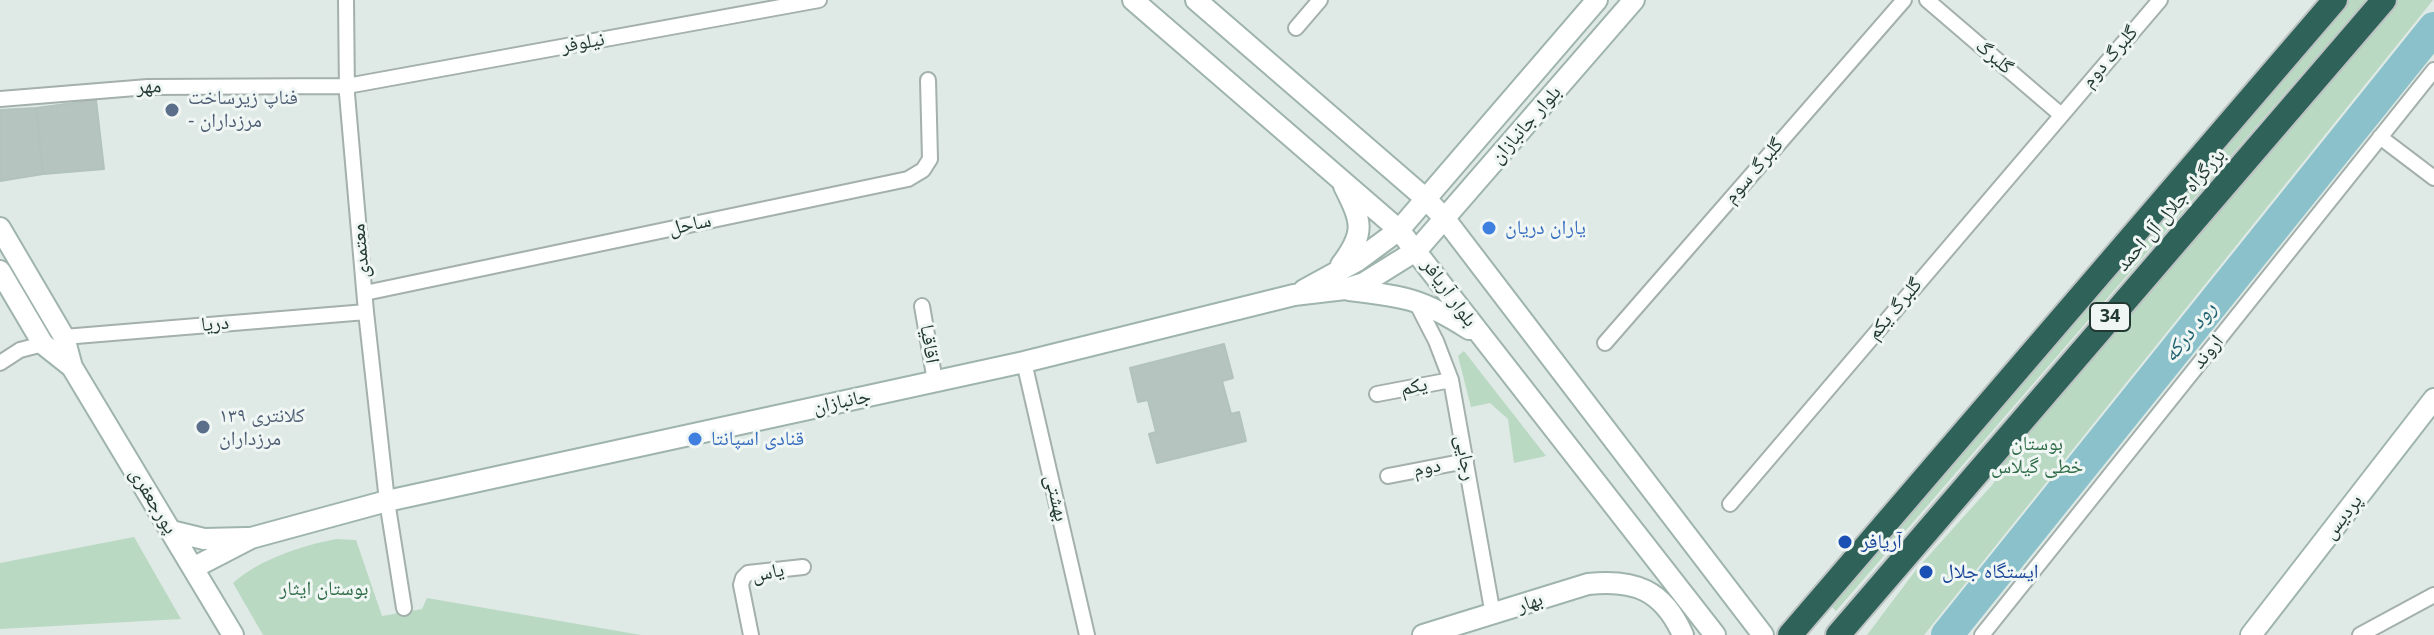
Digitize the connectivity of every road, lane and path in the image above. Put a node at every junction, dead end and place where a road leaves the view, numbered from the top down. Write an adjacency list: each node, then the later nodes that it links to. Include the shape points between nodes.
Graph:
1 (346, 0): 16 (street, معتمدی)
2 (819, 0): 16 (street, نیلوفر)
3 (1133, 0): 21 (street, بلوار آریافر)
4 (1196, 0): 22 (street, بلوار آریافر)
5 (1320, 0): 13 (street)
6 (1597, 0): 22 (street, بلوار جانبازان)
7 (1634, 0): 23 (street, بلوار جانبازان)
8 (1904, 0): 35 (street, گلبرگ سوم)
9 (1927, 0): 18 (street, گلبرگ)
10 (2160, 0): 18 (street, گلبرگ دوم)
11 (2335, 0): 63 (highway, بزرگراه جلال آل احمد / 34)
12 (2384, 0): 52 (highway, بزرگراه جلال آل احمد / 34)
13 (1296, 28)
14 (2434, 70): 19 (street, اروند)
15 (928, 80): 29 (street, ساحل, via 930,159 908,179)
16 (347, 86): 17 (street, مهر, via 148,87); 29 (street, معتمدی)
17 (0, 99)
18 (2060, 114): 47 (street, گلبرگ یکم)
19 (2380, 137): 20 (street); 66 (street, اروند)
20 (2434, 178)
21 (1341, 179): 25 (street, بلوار آریافر); 28 (street, via 1360,228)
22 (1426, 199): 23 (street, بلوار آریافر); 25 (street, بلوار جانبازان)
23 (1445, 219): 26 (street, بلوار جانبازان); 62 (street, بلوار آریافر)
24 (0, 228): 33 (street, پورجعفری)
25 (1399, 230): 26 (street, بلوار آریافر); 28 (street, جانبازان, via 1357,261)
26 (1417, 250): 28 (street, جانبازان, via 1379,276); 34 (street, بلوار آریافر)
27 (0, 271): 36 (street, پورجعفری)
28 (1341, 281): 34 (street, via 1422,302); 37 (street, جانبازان)
29 (365, 293): 32 (street, معتمدی)
30 (922, 306): 41 (street, اقاقیا)
31 (1419, 308): 40 (street, رجایی)
32 (366, 312): 33 (street, دریا); 46 (street, معتمدی)
33 (64, 337): 36 (street); 39 (street, پورجعفری)
34 (1481, 337): 61 (street, بلوار آریافر)
35 (1605, 343)
36 (43, 344): 38 (street); 39 (street, پورجعفری)
37 (1024, 362): 41 (street, جانبازان); 58 (street, بهشتی)
38 (0, 363)
39 (72, 367): 48 (street, پورجعفری)
40 (1451, 380): 42 (street, یکم); 44 (street, رجایی)
41 (935, 381): 46 (street, جانبازان)
42 (1377, 394)
43 (2434, 399): 67 (street, پردیس)
44 (1466, 461): 45 (street, دوم); 55 (street, رجایی)
45 (1388, 476)
46 (387, 501): 49 (street, جانبازان); 54 (street, معتمدی)
47 (1730, 504)
48 (171, 531): 49 (street, جانبازان, via 204,539); 51 (street, پورجعفری)
49 (251, 538): 51 (street, جانبازان)
50 (803, 567): 57 (street, یاس, via 748,573 743,578)
51 (193, 568): 56 (street, پورجعفری)
52 (1878, 586): 64 (highway, بزرگراه جلال آل احمد / 34); 65 (highway)
53 (2434, 595): 68 (street)
54 (404, 608)
55 (1493, 615): 59 (street, بهار); 60 (street, بهار, via 1588,584 1615,581 1656,596)
56 (233, 635)
57 (751, 635)
58 (1087, 635)
59 (1423, 635)
60 (1683, 635)
61 (1715, 635)
62 (1763, 635)
63 (1790, 635)
64 (1838, 635)
65 (1857, 635)
66 (1982, 635)
67 (2251, 635)
68 (2360, 635)

